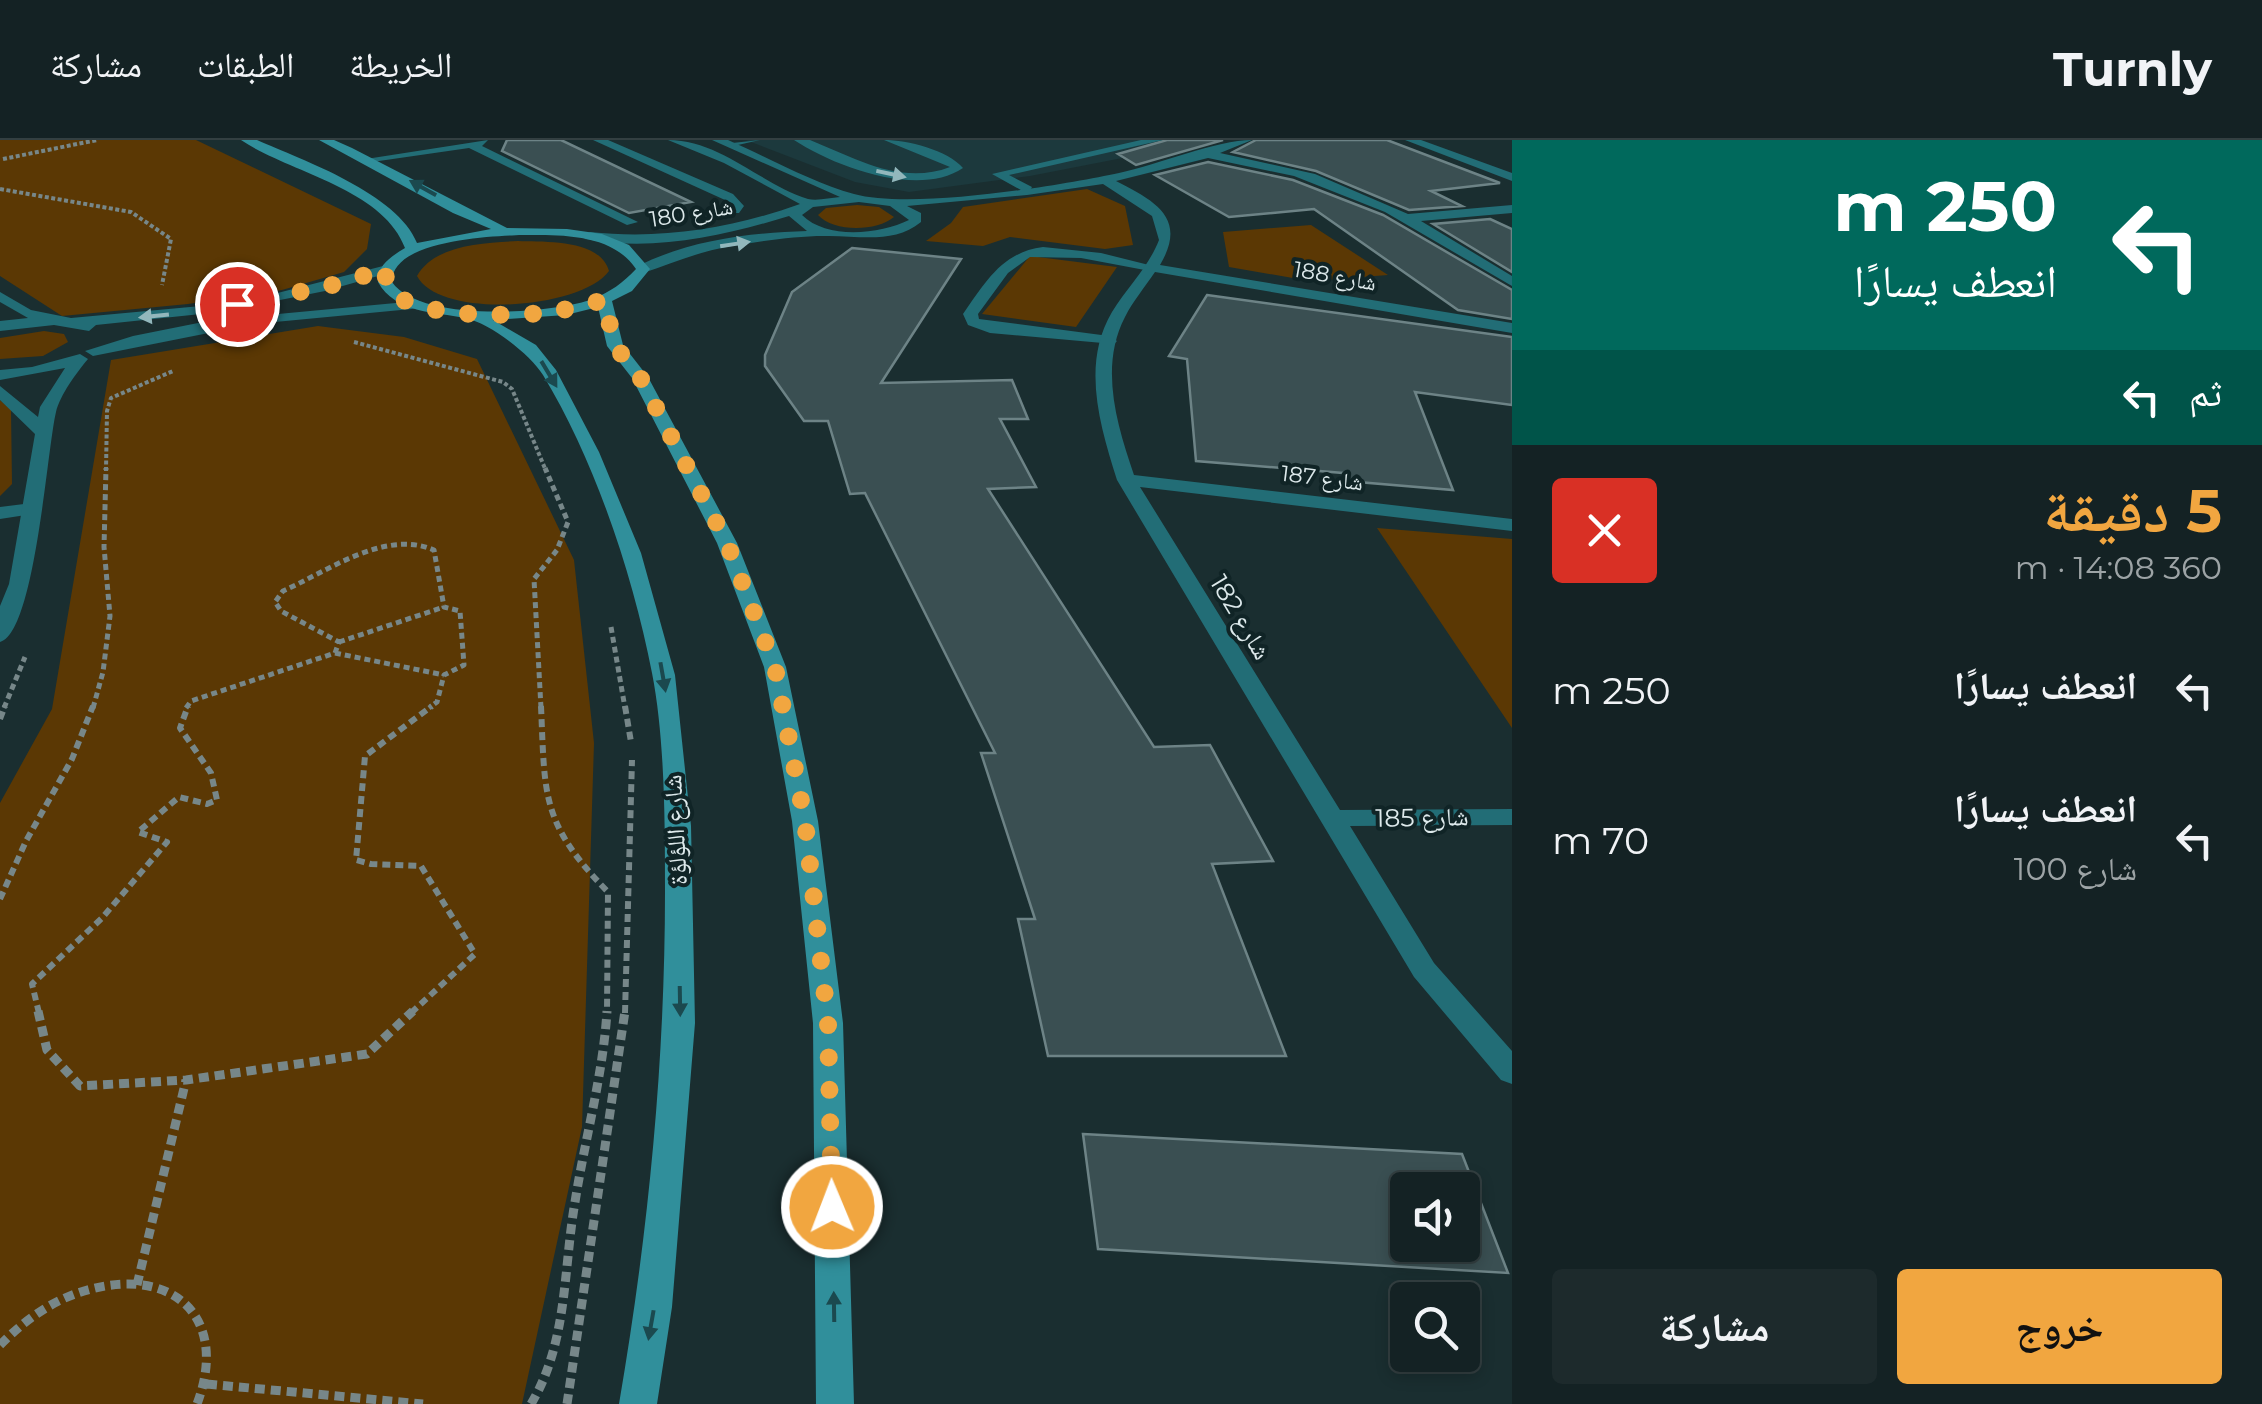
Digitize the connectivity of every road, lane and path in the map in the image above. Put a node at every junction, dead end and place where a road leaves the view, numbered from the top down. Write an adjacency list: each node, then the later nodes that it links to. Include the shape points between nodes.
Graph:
1 (98, 140): 19 (path)
2 (247, 140): 37 (main road, via 382,211 410,233)
3 (325, 140): 14 (main road)
4 (494, 140): 15 (street)
5 (599, 140): 30 (street, via 729,197 738,206)
6 (674, 140): 28 (street, شارع 180, via 728,161)
7 (754, 140): 13 (street)
8 (800, 140): 9 (street, one-way to 9, via 890,176 957,168)
9 (890, 140)
10 (1156, 140): 24 (street, via 998,174)
11 (1246, 140): 16 (street)
12 (1410, 140): 21 (street)
13 (723, 142): 25 (street)
14 (344, 144): 18 (main road)
15 (470, 144): 18 (street); 33 (street)
16 (1224, 149): 17 (street); 20 (street, via 1288,164)
17 (1206, 154): 20 (street); 22 (street)
18 (372, 159): 34 (main road, one-way to 18)
19 (1, 160)
20 (1314, 178): 32 (street)
21 (1512, 178)
22 (1103, 179): 24 (street); 38 (street, شارع 182, via 1148,204 1166,228 1167,245)
23 (0, 189): 45 (path, via 141,216 171,239 162,292)
24 (1028, 190): 26 (street)
25 (858, 198): 27 (street); 28 (street)
26 (972, 198): 27 (street); 31 (street, شارع 180)
27 (893, 203): 31 (street)
28 (803, 207): 35 (street, via 796,220); 36 (street, شارع 180, via 752,224 659,240)
29 (1512, 209): 32 (street)
30 (734, 210)
31 (916, 216): 35 (street, شارع 180, via 892,232)
32 (1406, 218): 41 (street)
33 (632, 222)
34 (510, 231): 36 (main road); 37 (main road)
35 (831, 233): 39 (street, شارع 180, one-way to 35, via 697,250)
36 (590, 236): 39 (main road, via 618,244)
37 (413, 250): 40 (main road)
38 (1150, 267): 50 (street, شارع 188); 52 (street, شارع 182, via 1123,304); 52 (street, شارع 188, via 1024,253 970,314 990,328)
39 (642, 268): 43 (main road, via 638,280)
40 (387, 269): 44 (main road, via 388,288); 45 (street, via 269,300)
41 (1512, 282)
42 (0, 296): 47 (street, via 26,314)
43 (604, 300): 46 (main road, via 544,313); 83 (main road, one-way to 43, via 828,1023 805,821 775,667 727,543 640,377 615,346)
44 (417, 305): 46 (main road); 53 (street, via 266,317)
45 (173, 314): 48 (street, one-way to 48)
46 (474, 315): 82 (main road, شارع اللؤلؤة, one-way to 82, via 530,348 550,373 631,553 664,675 678,826 680,1023 654,1307)
47 (54, 320): 48 (street); 49 (street)
48 (75, 322): 53 (street, via 100,333 101,342)
49 (0, 326)
50 (1512, 328)
51 (346, 340): 80 (path, via 512,389 568,522 534,579 545,791 564,847 608,892 608,968 603,1058 562,1314)
52 (1110, 341): 58 (street, شارع 182, via 1102,403)
53 (86, 355): 55 (street); 57 (street, via 55,391)
54 (175, 370): 72 (path, via 111,398 107,410 110,616 102,672 78,746)
55 (0, 375)
56 (0, 391): 57 (street)
57 (42, 430): 59 (street)
58 (1126, 480): 61 (street, شارع 187); 70 (street, شارع 182)
59 (32, 508): 60 (street); 64 (street, via 19,584)
60 (0, 513)
61 (1512, 525)
62 (444, 607): 65 (path); 65 (path, via 434,550 386,544 282,591 275,602); 68 (path, via 460,611 464,665)
63 (610, 622): 81 (path, via 632,751 625,1023)
64 (0, 634)
65 (339, 642): 66 (path)
66 (335, 653): 68 (path); 74 (path, via 190,701 177,728 218,787 217,800 179,797 138,832 167,842 102,918 32,984 48,1050 80,1086)
67 (26, 654): 69 (path)
68 (444, 675): 74 (path, via 437,702 366,756 356,860 421,866 476,954 367,1054)
69 (0, 720)
70 (1331, 818): 71 (street, شارع 185); 73 (street, شارع 182, via 1424,970)
71 (1512, 818)
72 (0, 899)
73 (1512, 1072)
74 (186, 1080): 75 (path)
75 (137, 1285): 76 (path, via 76,1294 45,1308); 77 (path, via 164,1290 201,1319 211,1349)
76 (0, 1345)
77 (207, 1384): 78 (path); 79 (path)
78 (197, 1404)
79 (423, 1404)
80 (530, 1404)
81 (568, 1404)
82 (638, 1404)
83 (835, 1404)

